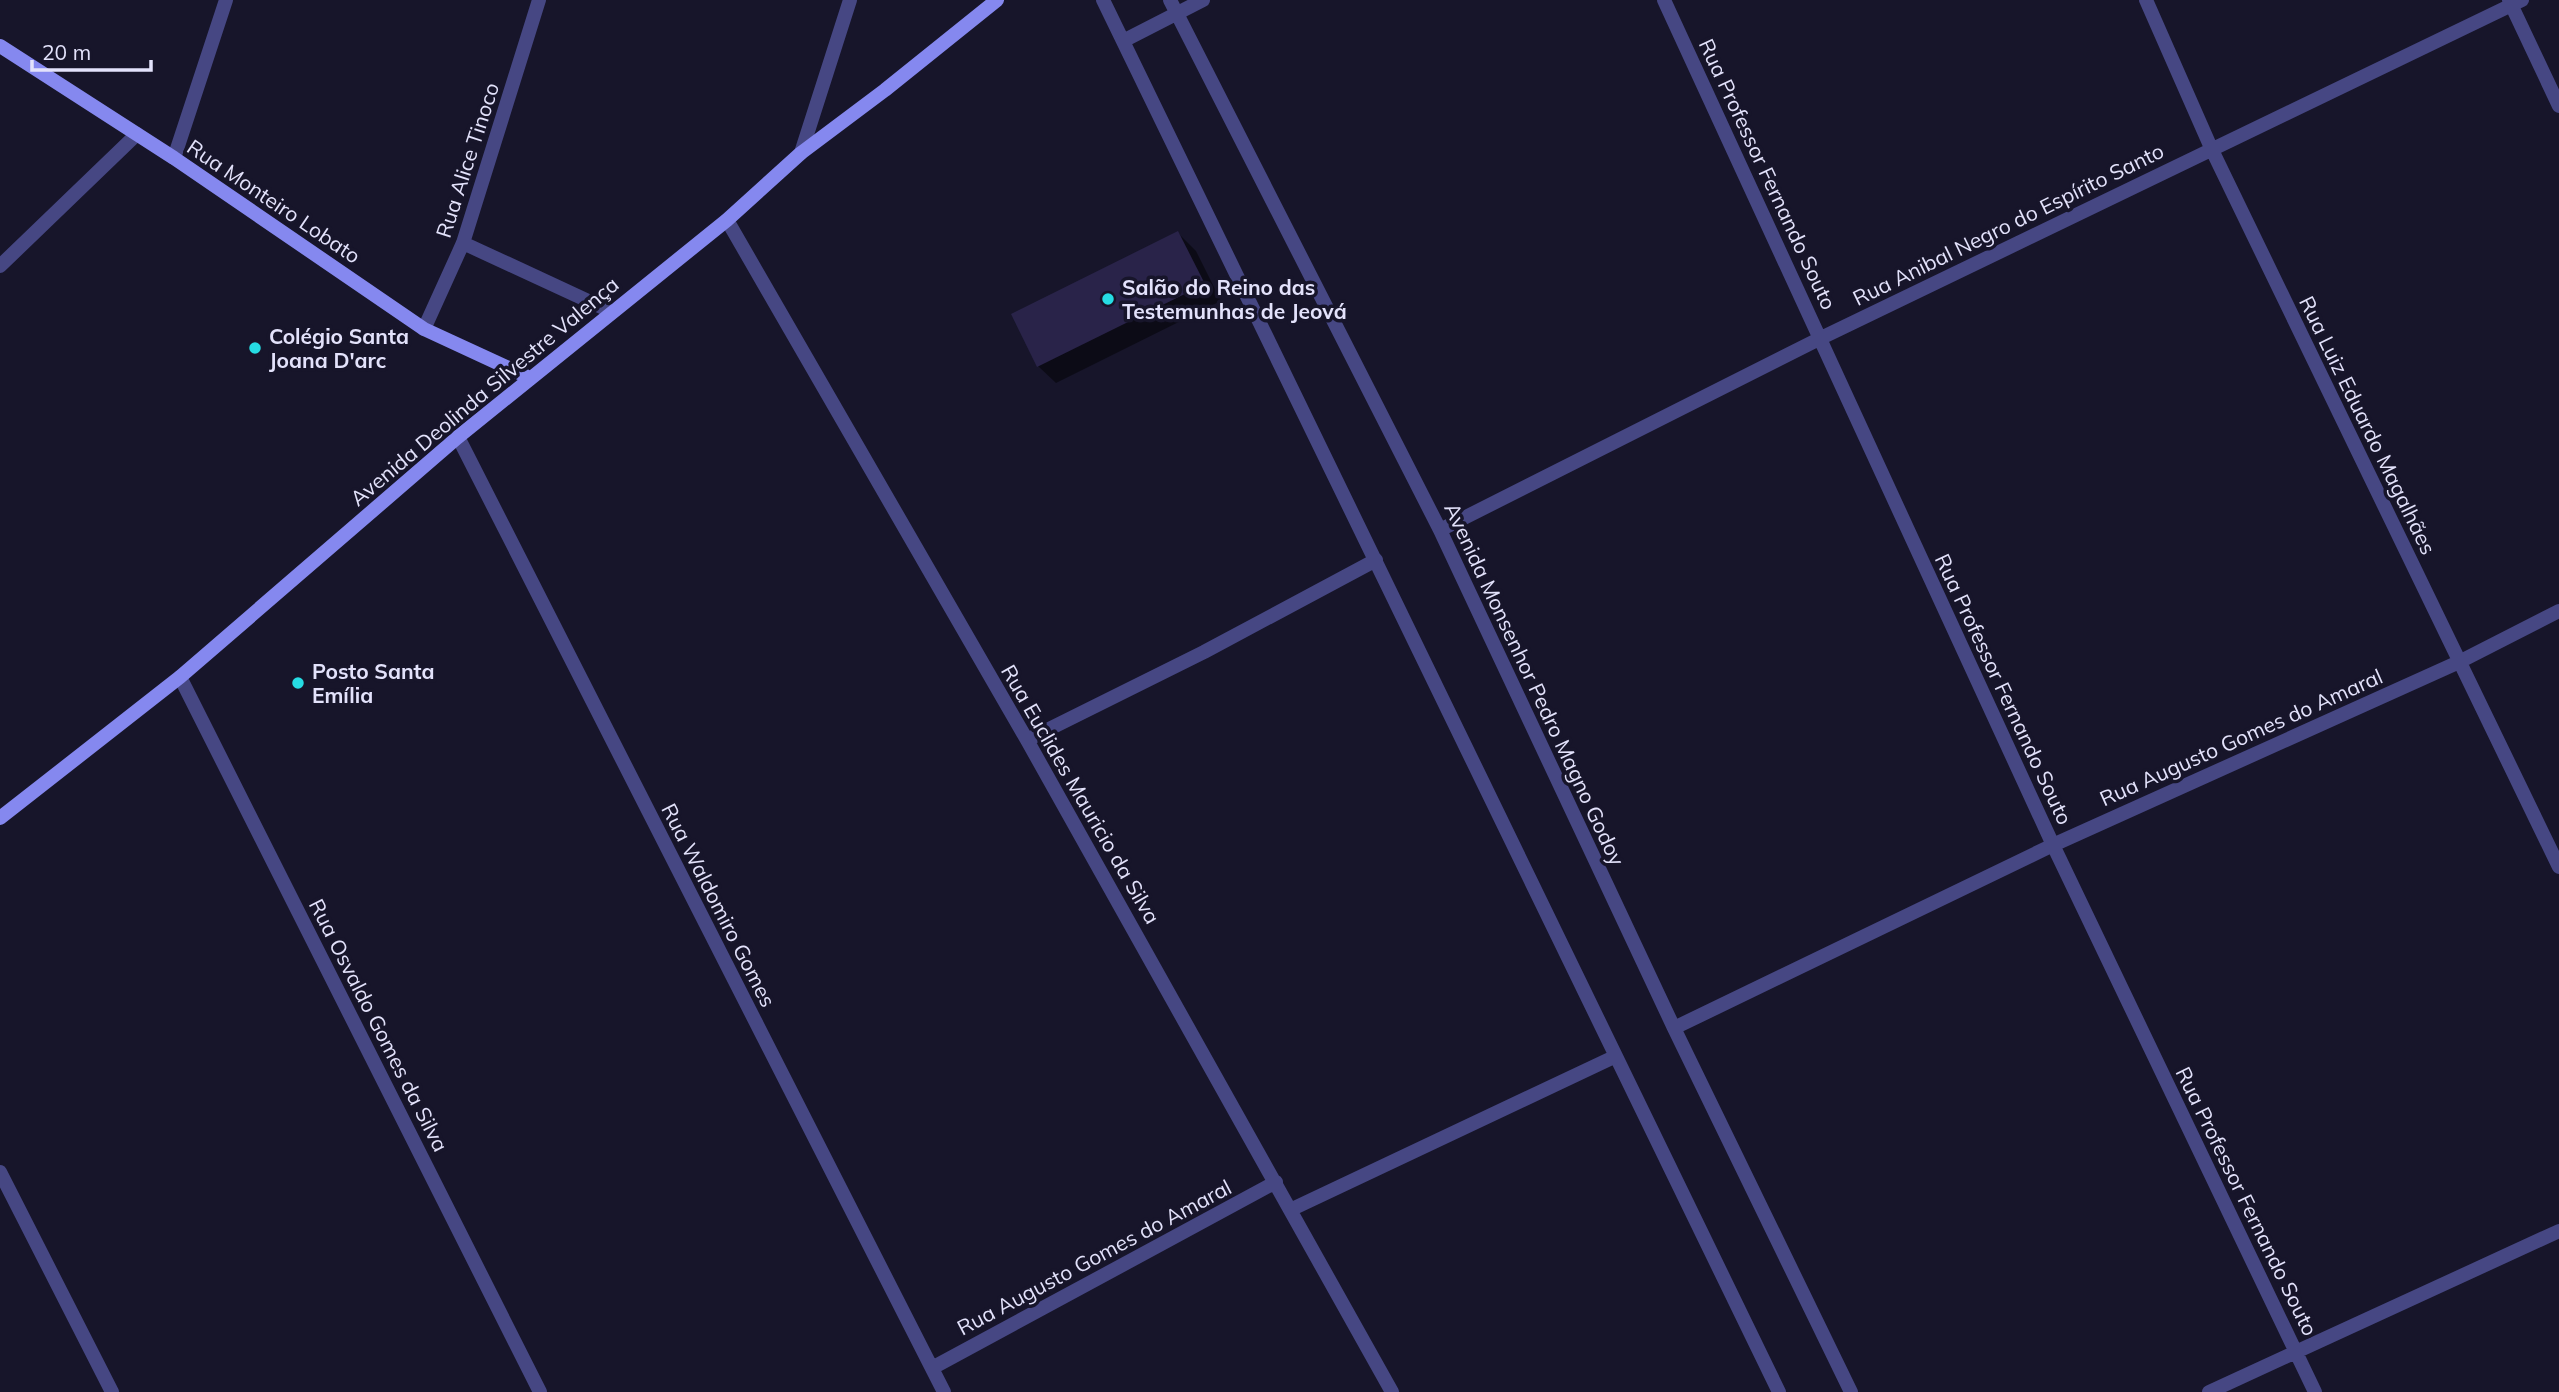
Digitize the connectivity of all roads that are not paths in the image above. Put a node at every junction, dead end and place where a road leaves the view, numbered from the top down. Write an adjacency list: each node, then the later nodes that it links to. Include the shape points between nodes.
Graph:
1 (226, 0): 17 (street)
2 (540, 0): 19 (street, Rua Alice Tinoco)
3 (850, 0): 16 (street)
4 (997, 0): 16 (street, Avenida Deolinda Silvestre Valença)
5 (1103, 0): 11 (street)
6 (1203, 0): 10 (street)
7 (1664, 0): 23 (street, Rua Professor Fernando Souto)
8 (2146, 0): 15 (street, Rua Luiz Eduardo Magalhães)
9 (2514, 2): 13 (street); 15 (street, Rua Anibal Negro do Espírito Santo)
10 (1174, 6): 11 (street); 26 (street, Avenida Monsenhor Pedro Magno Godoy)
11 (1123, 41): 27 (street)
12 (0, 46): 14 (street, Rua Monteiro Lobato)
13 (2559, 106)
14 (137, 134): 17 (street, Rua Monteiro Lobato); 20 (street)
15 (2212, 150): 23 (street, Rua Anibal Negro do Espírito Santo); 29 (street, Rua Luiz Eduardo Magalhães)
16 (801, 153): 18 (street, Avenida Deolinda Silvestre Valença)
17 (174, 158): 22 (street, Rua Monteiro Lobato)
18 (727, 220): 21 (street, Avenida Deolinda Silvestre Valença); 31 (street, Rua Euclides Mauricio da Silva)
19 (463, 243): 21 (street); 22 (street, Rua Alice Tinoco)
20 (0, 266)
21 (612, 312): 24 (street, Avenida Deolinda Silvestre Valença)
22 (424, 329): 24 (street, Rua Monteiro Lobato)
23 (1821, 338): 26 (street, Rua Anibal Negro do Espírito Santo); 33 (street, Rua Professor Fernando Souto)
24 (530, 378): 25 (street, Avenida Deolinda Silvestre Valença)
25 (458, 437): 30 (street, Avenida Deolinda Silvestre Valença); 42 (street, Rua Waldomiro Gomes)
26 (1440, 530): 35 (street, Avenida Monsenhor Pedro Magno Godoy)
27 (1376, 559): 31 (street); 36 (street)
28 (2559, 611): 29 (street, Rua Augusto Gomes do Amaral)
29 (2459, 662): 33 (street, Rua Augusto Gomes do Amaral); 34 (street, Rua Luiz Eduardo Magalhães)
30 (180, 677): 32 (street, Avenida Deolinda Silvestre Valença); 44 (street, Rua Osvaldo Gomes da Silva)
31 (1027, 740): 38 (street, Rua Euclides Mauricio da Silva)
32 (0, 818)
33 (2053, 845): 35 (street, Rua Augusto Gomes do Amaral); 41 (street, Rua Professor Fernando Souto)
34 (2559, 866)
35 (1674, 1028): 48 (street, Avenida Monsenhor Pedro Magno Godoy)
36 (1614, 1057): 39 (street); 47 (street)
37 (0, 1172): 43 (street)
38 (1276, 1182): 39 (street, Rua Euclides Mauricio da Silva); 42 (street, Rua Augusto Gomes do Amaral)
39 (1290, 1210): 46 (street, Rua Euclides Mauricio da Silva)
40 (2559, 1231): 41 (street)
41 (2296, 1351): 49 (street); 50 (street, Rua Professor Fernando Souto)
42 (932, 1368): 45 (street, Rua Waldomiro Gomes)
43 (112, 1392)
44 (540, 1392)
45 (944, 1392)
46 (1392, 1392)
47 (1779, 1392)
48 (1851, 1392)
49 (2209, 1392)
50 (2315, 1392)

